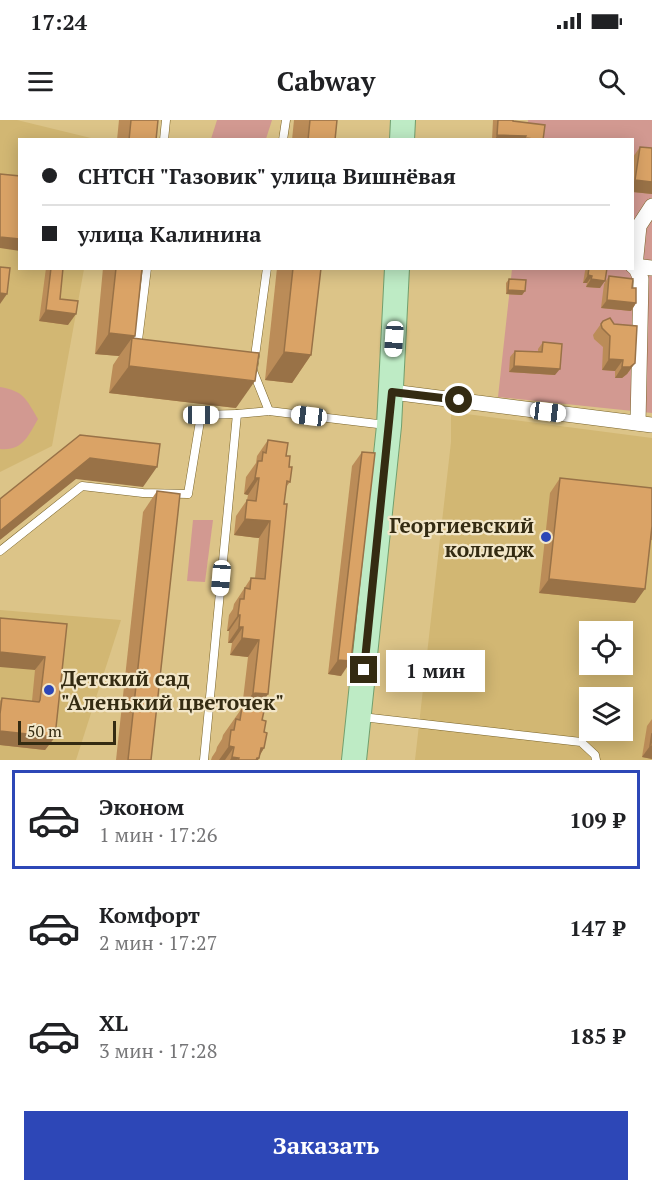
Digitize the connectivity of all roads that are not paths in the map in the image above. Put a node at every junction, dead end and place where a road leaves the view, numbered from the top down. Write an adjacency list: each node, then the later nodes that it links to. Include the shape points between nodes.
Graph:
1 (166, 120): 4 (lane)
2 (286, 120): 5 (lane)
3 (403, 120): 6 (main road)
4 (164, 138)
5 (283, 138)
6 (402, 138)
7 (652, 206): 8 (street, via 639,226)
8 (634, 266): 9 (street); 19 (street, via 641,279)
9 (652, 268)
10 (147, 270): 13 (lane, via 136,354)
11 (267, 270): 15 (lane)
12 (397, 270): 16 (main road)
13 (148, 355)
14 (242, 369): 15 (lane)
15 (254, 371): 17 (lane)
16 (392, 392): 19 (street); 20 (main road)
17 (269, 411): 18 (lane); 20 (lane)
18 (237, 414): 21 (lane, via 201,415 188,494 82,486); 23 (lane)
19 (645, 424)
20 (389, 426): 22 (main road)
21 (0, 551)
22 (359, 717): 24 (main road); 25 (lane, via 580,742)
23 (204, 760)
24 (354, 760)
25 (596, 760)

